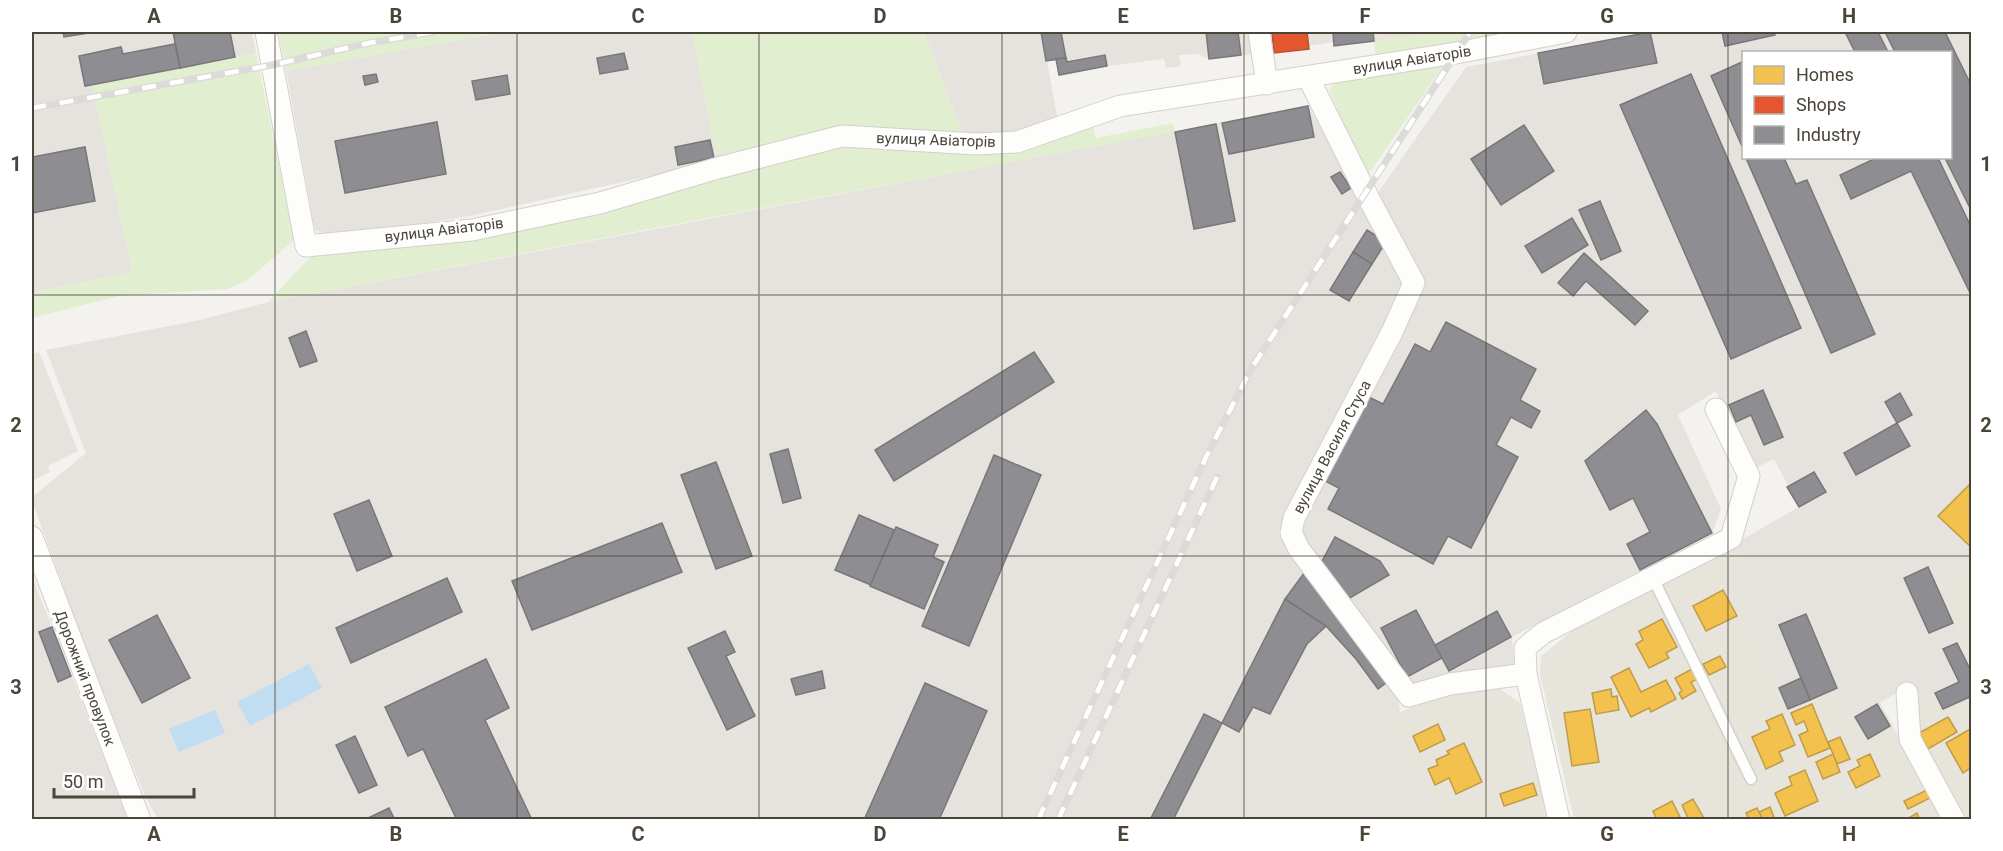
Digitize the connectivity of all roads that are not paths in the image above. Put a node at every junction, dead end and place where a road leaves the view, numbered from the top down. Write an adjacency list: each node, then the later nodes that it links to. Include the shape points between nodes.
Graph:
1 (266, 32): 5 (street, вулиця Авіаторів, via 306,246 472,230 600,203 842,136 976,144 1017,142 1120,106)
2 (1259, 32): 5 (street)
3 (1566, 32): 4 (street, вулиця Авіаторів)
4 (1308, 77): 5 (street, вулиця Авіаторів); 9 (street, вулиця Василя Стуса, via 1414,283 1294,518 1291,533 1409,696 1450,684)
5 (1267, 84)
6 (1716, 409): 8 (street, via 1749,477 1731,538)
7 (32, 537): 12 (street, Дорожний провулок)
8 (1652, 576): 9 (street, via 1543,633 1525,648); 11 (lane)
9 (1526, 674): 13 (street)
10 (1907, 693): 14 (street, via 1910,739)
11 (1751, 779)
12 (140, 819)
13 (1558, 819)
14 (1954, 819)

